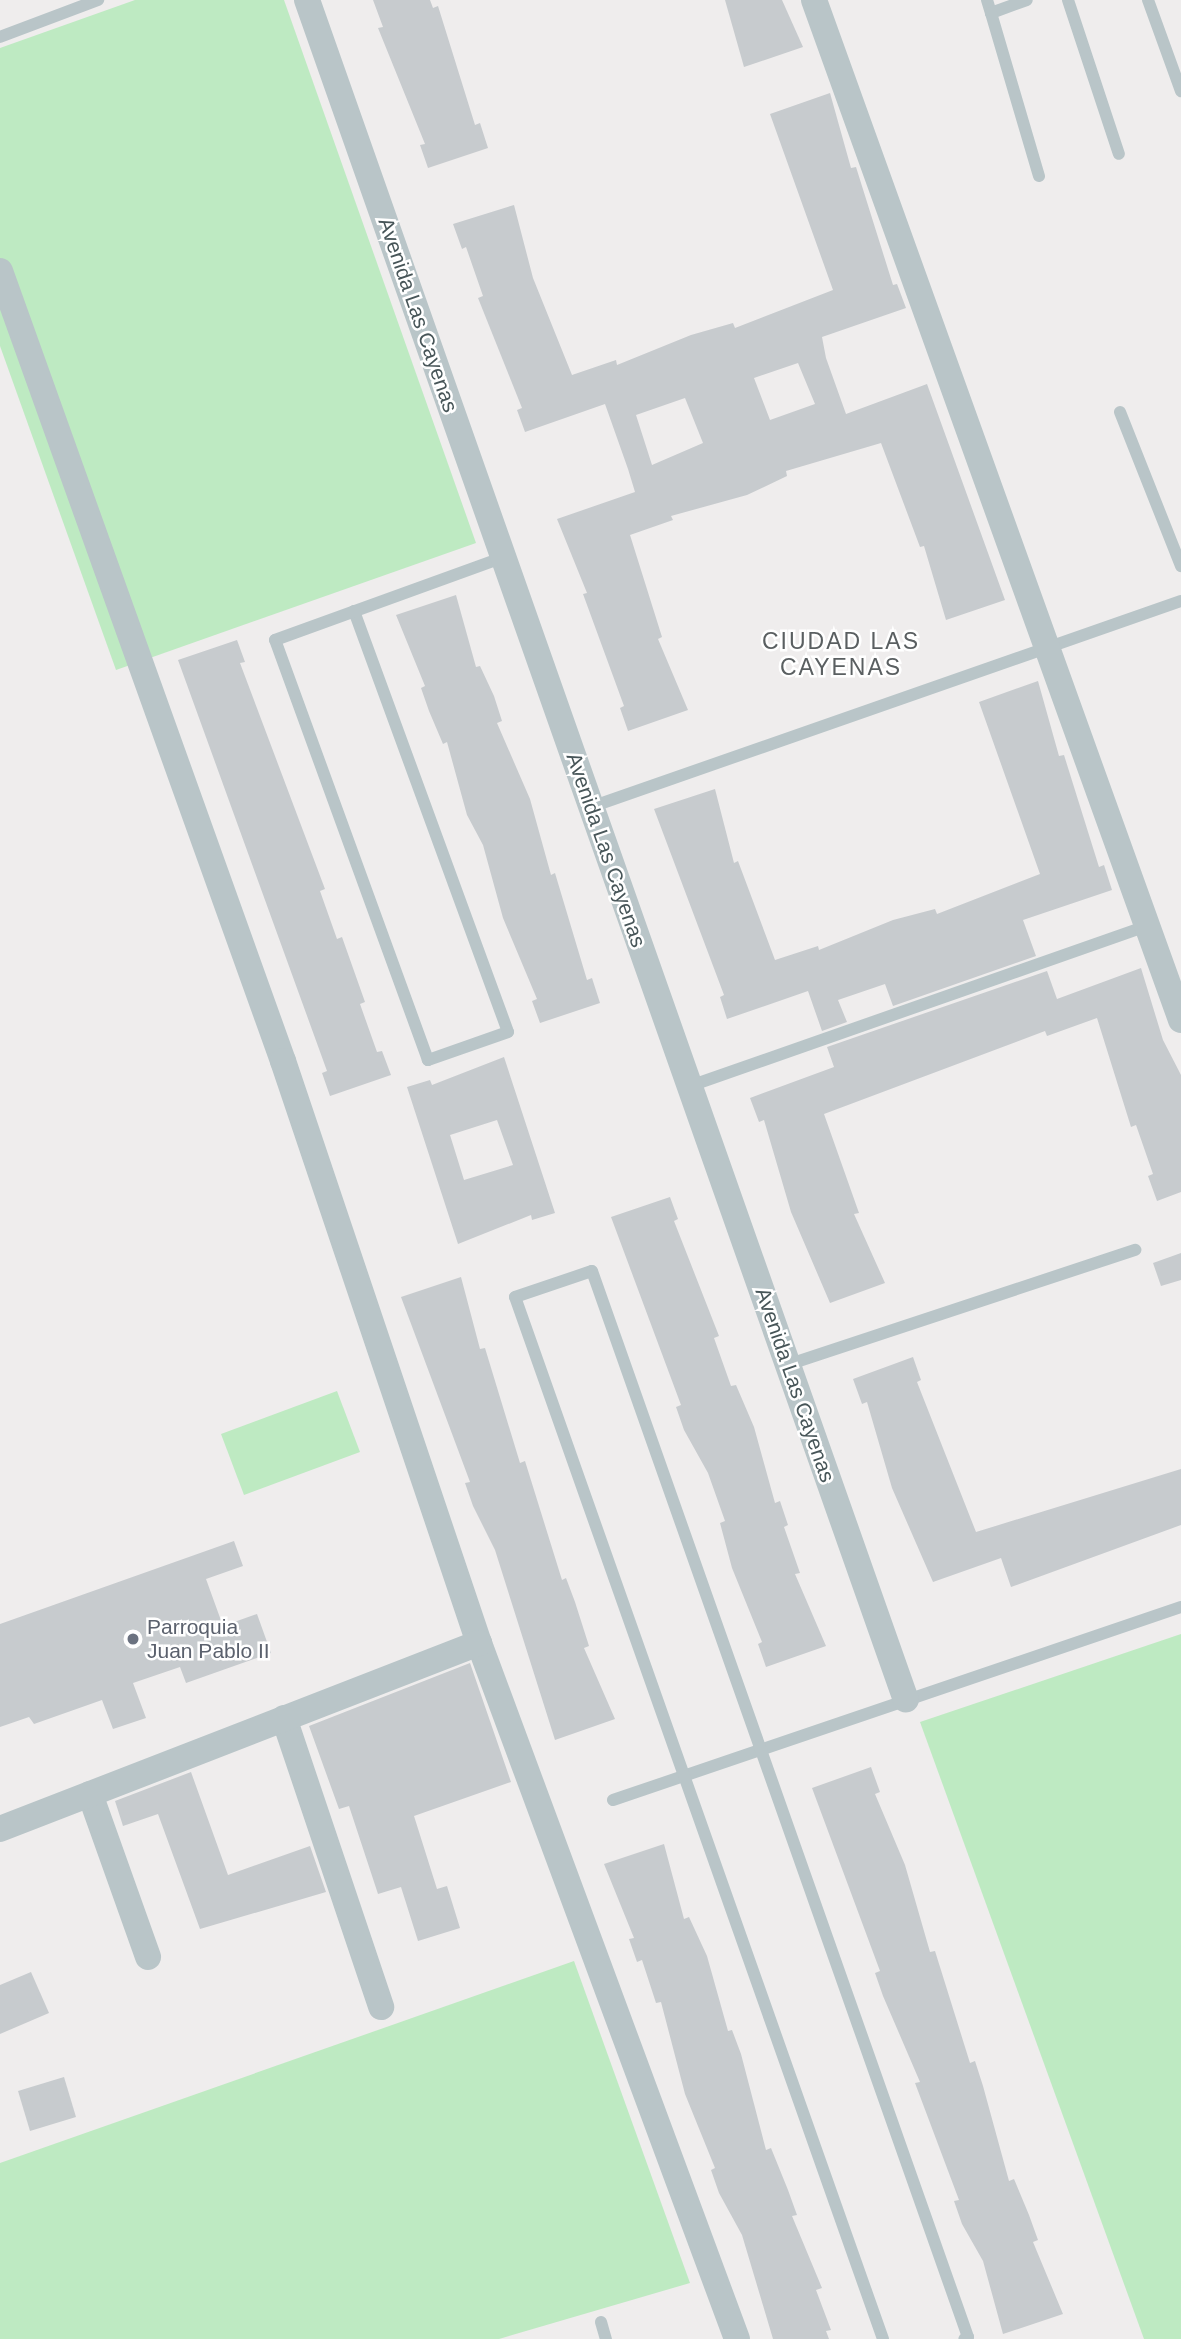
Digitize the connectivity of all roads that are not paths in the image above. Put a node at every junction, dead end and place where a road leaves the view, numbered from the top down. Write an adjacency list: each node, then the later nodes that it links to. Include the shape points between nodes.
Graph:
1 (98, 0): 8 (lane)
2 (307, 0): 14 (street, Avenida Las Cayenas)
3 (814, 0): 18 (street)
4 (1027, 0): 7 (lane)
5 (1068, 0): 10 (lane)
6 (1148, 0): 9 (lane)
7 (989, 6): 11 (lane)
8 (0, 37)
9 (1181, 91)
10 (1118, 154)
11 (1039, 176)
12 (0, 271): 26 (street, via 283,1061)
13 (1120, 412): 15 (lane)
14 (503, 557): 17 (lane); 19 (street, Avenida Las Cayenas)
15 (1181, 566)
16 (1181, 601): 18 (lane)
17 (354, 611): 17 (lane, via 275,640 428,1060 508,1032)
18 (1051, 647): 19 (lane); 20 (street)
19 (591, 807): 22 (street, Avenida Las Cayenas)
20 (1148, 926): 21 (street); 22 (lane)
21 (1181, 1020)
22 (690, 1086): 24 (street, Avenida Las Cayenas)
23 (1135, 1250): 24 (lane)
24 (788, 1365): 27 (street, Avenida Las Cayenas)
25 (1181, 1607): 27 (lane)
26 (479, 1643): 28 (street); 38 (street)
27 (906, 1700): 29 (lane)
28 (284, 1718): 31 (street); 35 (street)
29 (761, 1749): 30 (lane); 30 (lane, via 592,1271 516,1297); 40 (lane, via 968,2337)
30 (684, 1776): 32 (lane); 39 (lane)
31 (90, 1794): 33 (street); 34 (street)
32 (613, 1800)
33 (0, 1829)
34 (148, 1957)
35 (381, 2007)
36 (601, 2322): 37 (lane)
37 (606, 2339)
38 (737, 2339)
39 (883, 2339)
40 (964, 2339)

